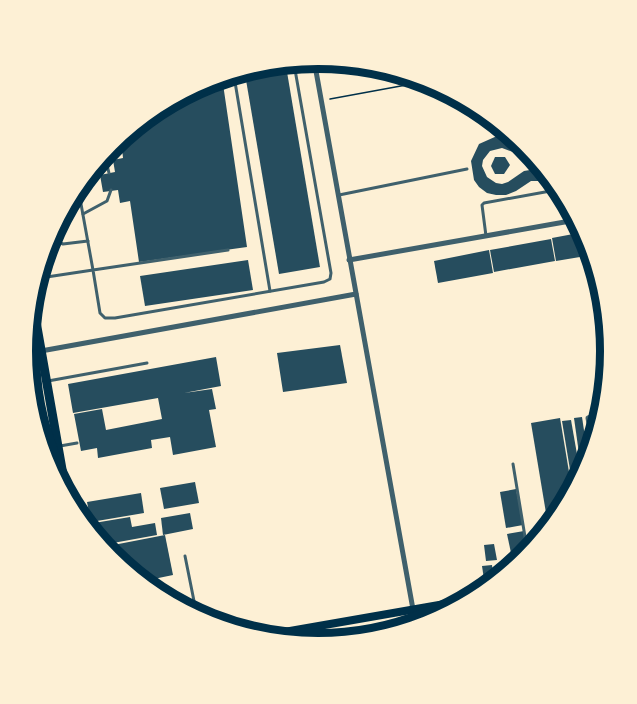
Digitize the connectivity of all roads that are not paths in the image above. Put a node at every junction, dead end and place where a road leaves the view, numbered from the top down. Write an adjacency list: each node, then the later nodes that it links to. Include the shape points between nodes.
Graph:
1 (315, 69): 9 (street)
2 (295, 71): 20 (lane, via 331,273 330,279)
3 (235, 82): 20 (lane)
4 (107, 165): 6 (lane)
5 (467, 169): 9 (lane)
6 (108, 173)
7 (111, 190): 11 (lane, via 107,201)
8 (550, 191): 13 (lane, via 484,203)
9 (338, 195): 17 (street)
10 (81, 200): 11 (lane)
11 (83, 214): 14 (lane)
12 (569, 221): 13 (street)
13 (486, 236): 17 (street)
14 (88, 241): 15 (lane); 18 (lane)
15 (59, 242)
16 (228, 250): 18 (lane)
17 (350, 260): 21 (street)
18 (93, 270): 19 (lane); 20 (lane, via 100,313 105,318)
19 (47, 277)
20 (270, 291)
21 (356, 294): 23 (street); 37 (street)
22 (37, 329): 23 (main road)
23 (41, 351): 25 (main road)
24 (147, 363): 25 (lane)
25 (46, 381): 29 (main road)
26 (594, 415): 27 (street, via 588,418)
27 (590, 429)
28 (50, 441): 29 (street)
29 (57, 442): 30 (lane); 32 (main road)
30 (77, 443)
31 (513, 464): 33 (lane)
32 (62, 470)
33 (526, 543)
34 (185, 556): 35 (lane)
35 (195, 605)
36 (443, 605): 37 (main road)
37 (413, 610): 38 (street); 39 (main road)
38 (415, 618)
39 (284, 632)

